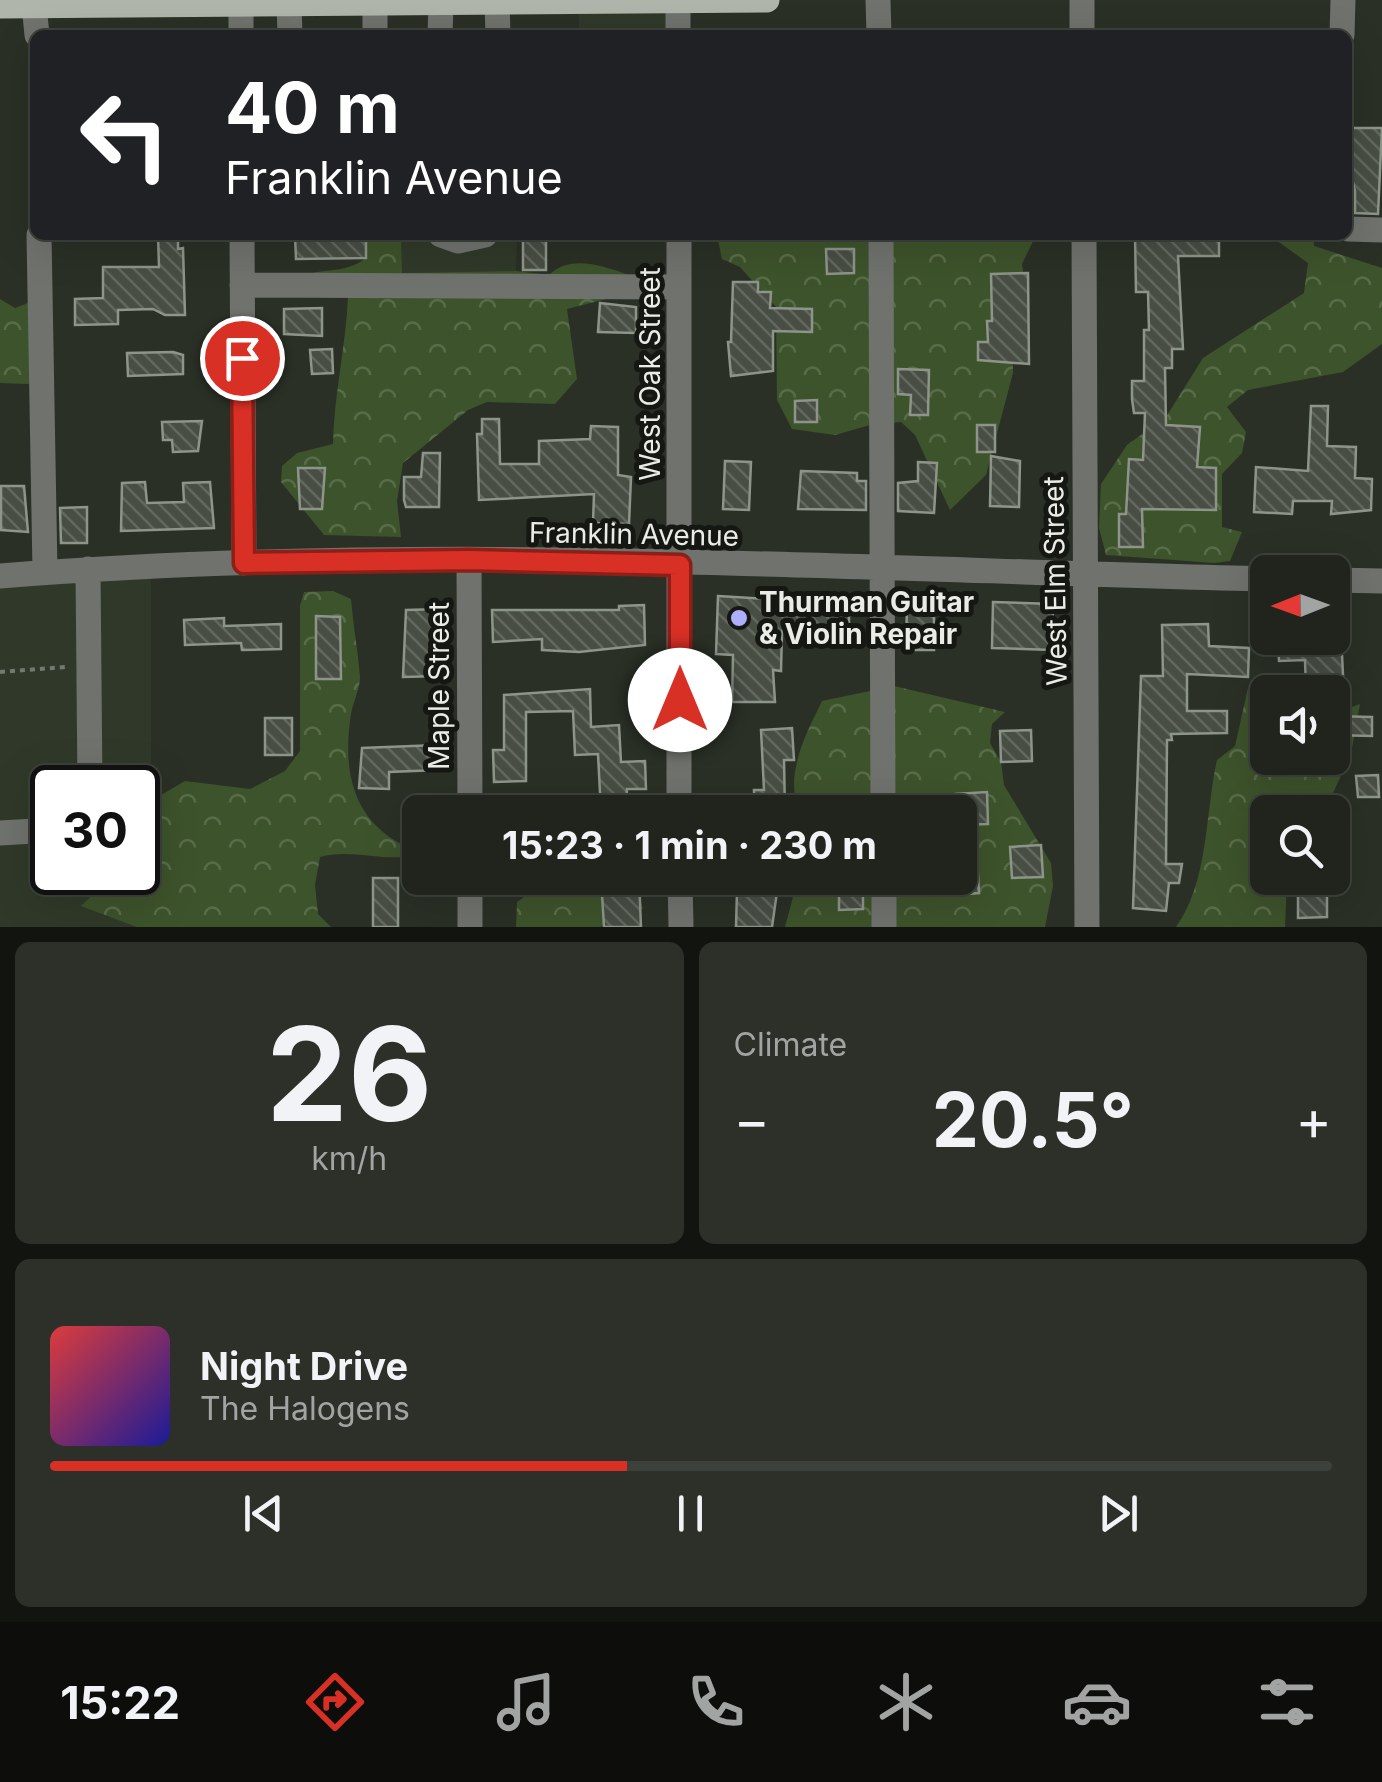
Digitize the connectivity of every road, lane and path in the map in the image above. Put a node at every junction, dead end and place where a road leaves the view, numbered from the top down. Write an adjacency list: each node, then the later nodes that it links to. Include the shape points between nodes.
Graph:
1 (678, 0): 2 (main road); 8 (main road); 19 (street)
2 (767, 0)
3 (878, 0): 20 (street)
4 (1082, 0): 21 (street)
5 (1343, 0): 22 (street)
6 (241, 2): 10 (main road); 12 (main road); 14 (street)
7 (441, 2): 8 (main road); 9 (main road); 17 (street)
8 (497, 2): 18 (street)
9 (375, 3): 10 (main road); 16 (street)
10 (290, 4): 15 (street)
11 (0, 6): 12 (main road)
12 (34, 6): 13 (street)
13 (36, 30)
14 (241, 30)
15 (290, 30)
16 (375, 30)
17 (440, 30)
18 (498, 30)
19 (678, 30)
20 (879, 30)
21 (1082, 30)
22 (1342, 30)
23 (1352, 229): 24 (street)
24 (1382, 230)
25 (39, 240): 37 (street)
26 (242, 240): 30 (street)
27 (679, 240): 31 (street, West Oak Street)
28 (881, 240): 36 (street)
29 (1084, 240): 38 (street, West Elm Street)
30 (242, 285): 31 (street); 33 (street)
31 (680, 287): 34 (street, West Oak Street)
32 (469, 560): 33 (street, Franklin Avenue); 34 (street, Franklin Avenue); 46 (street, Maple Street)
33 (244, 563): 35 (street, Franklin Avenue)
34 (680, 565): 36 (street, Franklin Avenue); 47 (street, West Oak Street)
35 (88, 569): 37 (street, Franklin Avenue); 43 (street, via 75,631)
36 (883, 569): 38 (street, Franklin Avenue); 48 (street)
37 (45, 572): 39 (street, Franklin Avenue)
38 (1086, 575): 40 (street, Franklin Avenue); 57 (street, West Elm Street)
39 (0, 576)
40 (1250, 579)
41 (1350, 580): 42 (street)
42 (1382, 581)
43 (88, 665): 44 (path); 45 (street)
44 (0, 672)
45 (90, 765)
46 (470, 795)
47 (680, 795)
48 (884, 795)
49 (30, 831): 50 (street)
50 (0, 832)
51 (470, 895): 54 (street)
52 (680, 895): 55 (street)
53 (884, 895): 56 (street)
54 (470, 927)
55 (681, 927)
56 (884, 927)
57 (1087, 927)

